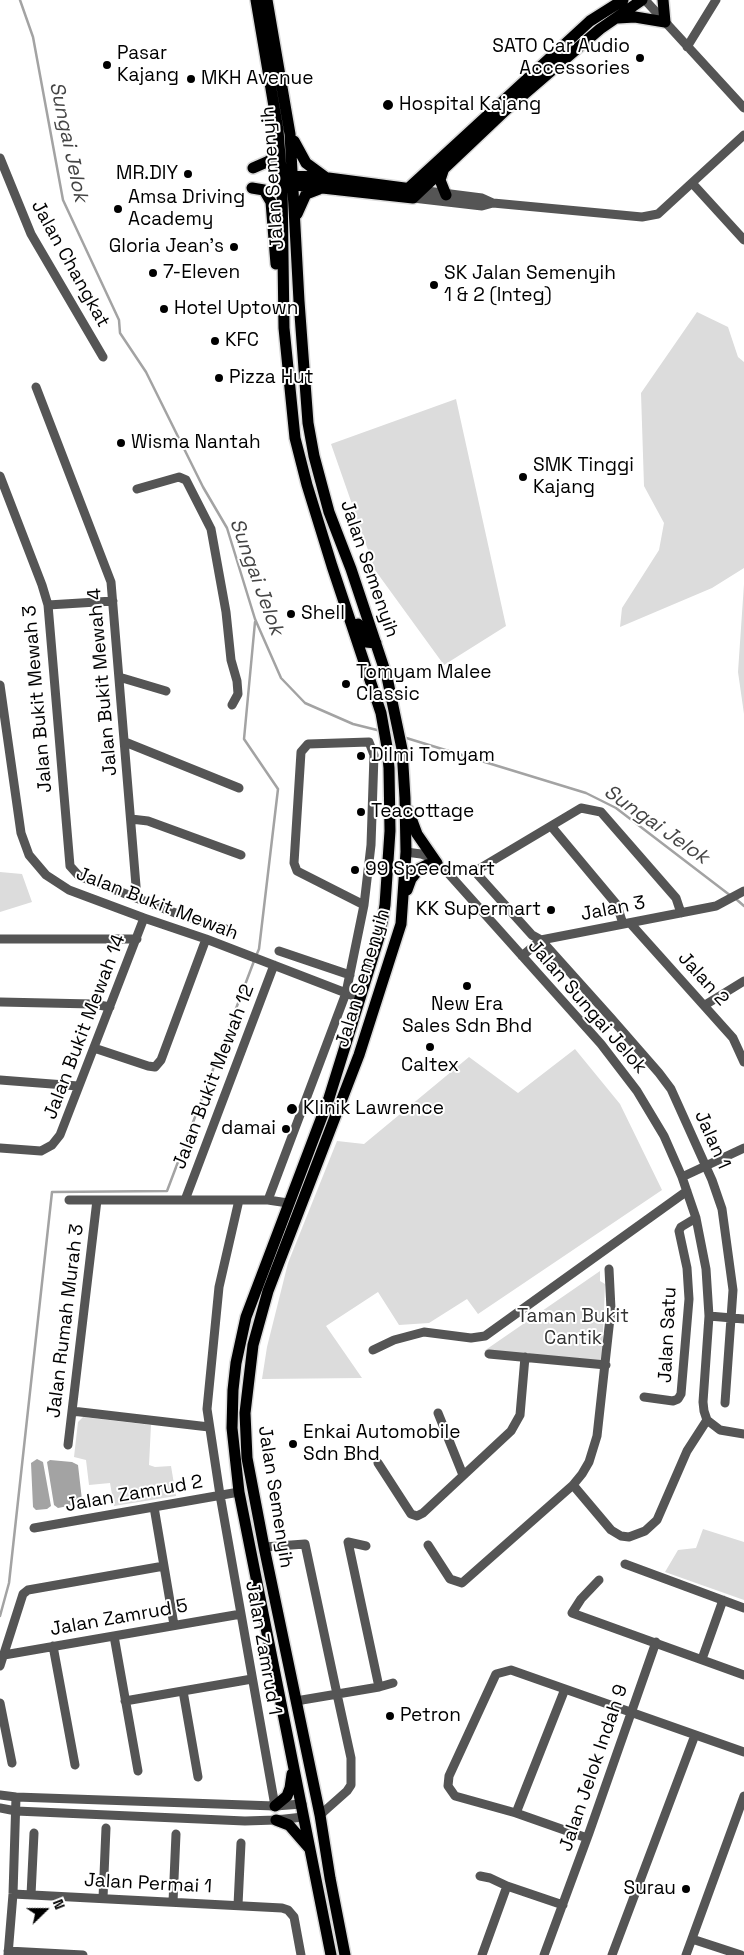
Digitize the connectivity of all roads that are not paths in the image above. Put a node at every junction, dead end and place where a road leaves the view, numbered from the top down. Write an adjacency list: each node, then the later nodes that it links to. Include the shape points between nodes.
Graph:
1 (256, 0): 11 (main road, Jalan Semenyih)
2 (267, 0): 12 (main road, Jalan Semenyih)
3 (622, 0): 17 (main road, via 590,20)
4 (643, 0): 7 (main road); 8 (street)
5 (663, 0): 8 (main road)
6 (716, 0): 9 (street)
7 (614, 19): 8 (main road, via 634,17); 15 (main road, via 508,108)
8 (665, 22): 9 (street)
9 (687, 47): 10 (street)
10 (744, 108)
11 (278, 130): 16 (main road, via 273,156); 18 (main road, Jalan Semenyih)
12 (290, 134): 19 (main road, Jalan Semenyih); 20 (main road, via 306,163)
13 (744, 135): 21 (street)
14 (0, 158): 30 (street, Jalan Changkat, via 32,234)
15 (445, 167): 24 (main road); 25 (main road, via 440,180)
16 (253, 168)
17 (429, 168): 22 (main road, via 404,179 382,180); 24 (main road)
18 (282, 179): 19 (main road); 29 (main road, Jalan Semenyih)
19 (294, 181): 20 (main road); 27 (main road, Jalan Semenyih)
20 (326, 183): 22 (main road); 24 (main road); 27 (main road, via 306,194)
21 (692, 183): 26 (street, via 658,214 642,218); 28 (street)
22 (374, 184): 24 (main road)
23 (252, 188): 29 (main road, via 264,190 271,202)
24 (410, 193): 25 (street); 26 (street, via 482,206)
25 (446, 195): 26 (street, via 482,198)
26 (493, 203)
27 (295, 220): 37 (main road, Jalan Semenyih, via 308,423 314,456 329,512)
28 (744, 240)
29 (284, 328): 34 (main road, Jalan Semenyih, via 295,438)
30 (103, 357)
31 (36, 387): 35 (street, Jalan Bukit Mewah 4, via 107,572)
32 (0, 476): 36 (street, Jalan Bukit Mewah 3)
33 (137, 489): 41 (street, via 179,477 186,480 212,529 231,660 238,681 238,694)
34 (332, 566): 37 (main road, via 343,584 363,637 366,642); 42 (main road, Jalan Semenyih)
35 (113, 601): 36 (street); 38 (street, Jalan Bukit Mewah 4)
36 (48, 605): 53 (street, Jalan Bukit Mewah 3, via 70,866 79,876)
37 (376, 643): 42 (main road, via 370,653); 46 (main road, Jalan Semenyih, via 395,710 402,749)
38 (120, 677): 40 (street); 43 (street, Jalan Bukit Mewah 4)
39 (0, 685): 59 (street, Jalan Bukit Mewah, via 21,833 29,855 46,875 69,890)
40 (166, 691)
41 (232, 705)
42 (381, 711): 44 (main road, Jalan Semenyih)
43 (125, 742): 45 (street); 47 (street, Jalan Bukit Mewah 4)
44 (389, 768): 49 (main road, via 394,782 398,838); 56 (main road, Jalan Semenyih, via 390,831)
45 (239, 788)
46 (405, 798): 49 (main road, Jalan Semenyih); 51 (main road, via 417,834)
47 (131, 819): 50 (street, via 148,821); 53 (street, Jalan Bukit Mewah 4)
48 (551, 826): 57 (street, via 581,808 601,812 676,898); 60 (street, via 617,905); 66 (street, Jalan 1, via 477,870 532,935)
49 (406, 852): 51 (street, Jalan Sungai Jelok, via 421,854); 54 (main road, Jalan Semenyih); 56 (main road, via 396,857 391,897)
50 (241, 855)
51 (437, 863): 54 (main road, via 419,870); 68 (street, Jalan Sungai Jelok)
52 (744, 891): 57 (street, Jalan 3, via 716,906)
53 (138, 898): 58 (street)
54 (403, 898): 71 (main road, Jalan Semenyih, via 401,924)
55 (364, 905): 55 (street, via 297,871 294,863 301,752 308,744 369,742 374,755 371,845); 70 (street)
56 (385, 905): 74 (main road, Jalan Semenyih, via 380,934)
57 (682, 913): 60 (street, Jalan 3)
58 (178, 914): 61 (street); 62 (street)
59 (144, 918): 61 (street, Jalan Bukit Mewah); 64 (street, Jalan Bukit Mewah 14)
60 (626, 923): 66 (street, Jalan 3); 76 (street, Jalan 2)
61 (173, 927): 65 (street, Jalan Bukit Mewah)
62 (228, 930)
63 (0, 939): 64 (street)
64 (137, 939): 77 (street, Jalan Bukit Mewah 14)
65 (206, 939): 69 (street, Jalan Bukit Mewah); 78 (street, via 161,1060 155,1067)
66 (541, 940): 68 (street, Jalan 3); 85 (street, Jalan 1, via 671,1089)
67 (279, 951): 70 (street)
68 (522, 956): 86 (street, Jalan Sungai Jelok, via 602,1044 637,1091 664,1136)
69 (274, 965): 73 (street, Jalan Bukit Mewah); 90 (street, Jalan Bukit Mewah 12)
70 (350, 975): 73 (street)
71 (384, 978): 74 (main road, via 371,994); 79 (main road, Jalan Semenyih)
72 (744, 981): 76 (street)
73 (346, 993): 74 (street, Jalan Bukit Mewah); 92 (street)
74 (359, 998): 79 (main road, via 366,1011); 93 (main road, Jalan Semenyih, via 328,1098)
75 (0, 1002): 77 (street)
76 (705, 1006): 80 (street, Jalan 2, via 732,1038)
77 (110, 1007): 78 (street, Jalan Bukit Mewah 14)
78 (94, 1048): 82 (street, Jalan Bukit Mewah 14)
79 (359, 1055): 120 (main road, Jalan Semenyih, via 268,1291 253,1345 245,1413 247,1458)
80 (744, 1062)
81 (0, 1080): 82 (street)
82 (78, 1086): 83 (street, Jalan Bukit Mewah 14, via 60,1135 52,1145 41,1151)
83 (0, 1148)
84 (744, 1148): 85 (street)
85 (706, 1166): 86 (street); 97 (street, Jalan 1, via 722,1209 733,1290)
86 (682, 1177): 87 (street, Jalan Sungai Jelok)
87 (687, 1191): 94 (street, Jalan Sungai Jelok); 99 (street, via 485,1336 471,1338 424,1332)
88 (69, 1200): 89 (street)
89 (97, 1200): 90 (street); 105 (street, Jalan Rumah Murah 3)
90 (185, 1200): 91 (street)
91 (239, 1200): 92 (street); 108 (street, Jalan Zamrud 1, via 219,1287)
92 (268, 1200): 93 (street)
93 (288, 1204): 114 (main road, Jalan Semenyih, via 246,1317 236,1363 232,1428)
94 (696, 1218): 96 (street, Jalan Sungai Jelok, via 706,1269); 103 (street, Jalan Satu, via 679,1231 690,1299 681,1394 673,1401)
95 (608, 1269): 102 (street, via 611,1309)
96 (709, 1316): 97 (street); 107 (street, Jalan Sungai Jelok, via 703,1402)
97 (732, 1319): 98 (street); 104 (street, Jalan 1)
98 (744, 1319)
99 (373, 1350)
100 (489, 1354): 101 (street)
101 (525, 1357): 102 (street); 112 (street, via 520,1415 511,1431)
102 (606, 1366): 113 (street, via 597,1436 589,1462)
103 (644, 1397)
104 (725, 1403)
105 (72, 1410): 108 (street); 110 (street, Jalan Rumah Murah 3)
106 (438, 1413): 112 (street)
107 (707, 1420): 109 (street, via 720,1430); 113 (street, via 687,1451 657,1520 645,1531 629,1537 611,1530)
108 (209, 1427): 115 (street, Jalan Zamrud 1)
109 (744, 1434)
110 (68, 1445)
111 (378, 1463): 112 (street, via 411,1514 417,1516)
112 (463, 1475)
113 (573, 1484): 118 (street, via 462,1582 450,1579)
114 (239, 1492): 115 (street, Jalan Zamrud 2); 148 (main road, Jalan Semenyih)
115 (220, 1495): 116 (street, Jalan Zamrud 2); 126 (street, Jalan Zamrud 1)
116 (154, 1507): 117 (street, Jalan Zamrud 2); 122 (street)
117 (34, 1528)
118 (428, 1545)
119 (366, 1546): 137 (street, via 348,1542)
120 (264, 1547): 140 (street, via 305,1544); 142 (main road, Jalan Semenyih)
121 (625, 1564): 124 (street)
122 (164, 1566): 127 (street); 131 (street, via 28,1590 23,1594)
123 (599, 1580): 129 (street, via 572,1613)
124 (723, 1600): 125 (street); 132 (street)
125 (744, 1608)
126 (241, 1614): 127 (street, Jalan Zamrud 5); 135 (street, Jalan Zamrud 1)
127 (174, 1625): 128 (street, Jalan Zamrud 5)
128 (114, 1636): 130 (street, Jalan Zamrud 5); 141 (street)
129 (656, 1642): 132 (street); 144 (street, Jalan Jelok Indah 9)
130 (53, 1646): 131 (street, Jalan Zamrud 5); 150 (street)
131 (4, 1655): 133 (street)
132 (702, 1660): 134 (street)
133 (0, 1666)
134 (744, 1675)
135 (252, 1679): 139 (street); 156 (street, Jalan Zamrud 1)
136 (393, 1683): 137 (street)
137 (379, 1687): 140 (street)
138 (565, 1689): 144 (street); 160 (street); 160 (street, via 511,1670 496,1674 448,1776 448,1786 455,1796)
139 (183, 1691): 141 (street); 152 (street)
140 (337, 1694): 142 (street); 161 (street, via 351,1758 351,1785)
141 (125, 1700): 151 (street)
142 (296, 1701): 145 (main road, Jalan Semenyih)
143 (0, 1702): 149 (street)
144 (630, 1712): 146 (street); 167 (street, Jalan Jelok Indah 9)
145 (301, 1724): 158 (main road, via 300,1746 309,1788); 161 (main road, Jalan Semenyih)
146 (695, 1735): 147 (street); 187 (street)
147 (744, 1752)
148 (292, 1761): 156 (main road, via 287,1796); 158 (main road, Jalan Semenyih)
149 (12, 1763)
150 (75, 1765)
151 (138, 1771)
152 (198, 1777)
153 (0, 1795): 155 (street)
154 (744, 1796): 163 (street)
155 (16, 1797): 156 (street); 159 (street)
156 (275, 1806): 158 (street)
157 (0, 1808): 159 (street)
158 (304, 1810): 162 (street); 169 (main road, Jalan Semenyih); 171 (main road, via 314,1817 320,1852)
159 (16, 1811): 162 (street); 173 (street)
160 (516, 1813): 167 (street)
161 (320, 1815): 171 (main road, Jalan Semenyih)
162 (276, 1820): 169 (main road, via 289,1825)
163 (740, 1820): 179 (street)
164 (106, 1828): 175 (street)
165 (34, 1833): 174 (street)
166 (176, 1834): 176 (street)
167 (588, 1838): 178 (street, Jalan Jelok Indah 9)
168 (241, 1843): 177 (street)
169 (310, 1849): 183 (main road, Jalan Semenyih)
170 (480, 1876): 172 (street)
171 (330, 1878): 184 (main road, Jalan Semenyih)
172 (507, 1886): 178 (street); 185 (street)
173 (12, 1894): 174 (street, Jalan Permai 1); 180 (street)
174 (31, 1895): 175 (street, Jalan Permai 1)
175 (103, 1898): 176 (street, Jalan Permai 1)
176 (173, 1902): 177 (street, Jalan Permai 1)
177 (238, 1906): 182 (street, Jalan Permai 1, via 288,1910 294,1917)
178 (563, 1906): 186 (street, Jalan Jelok Indah 9)
179 (689, 1947): 188 (street)
180 (8, 1953): 181 (street)
181 (83, 1955)
182 (301, 1955)
183 (331, 1955)
184 (345, 1955)
185 (482, 1955)
186 (544, 1955)
187 (612, 1955)
188 (741, 1955)

